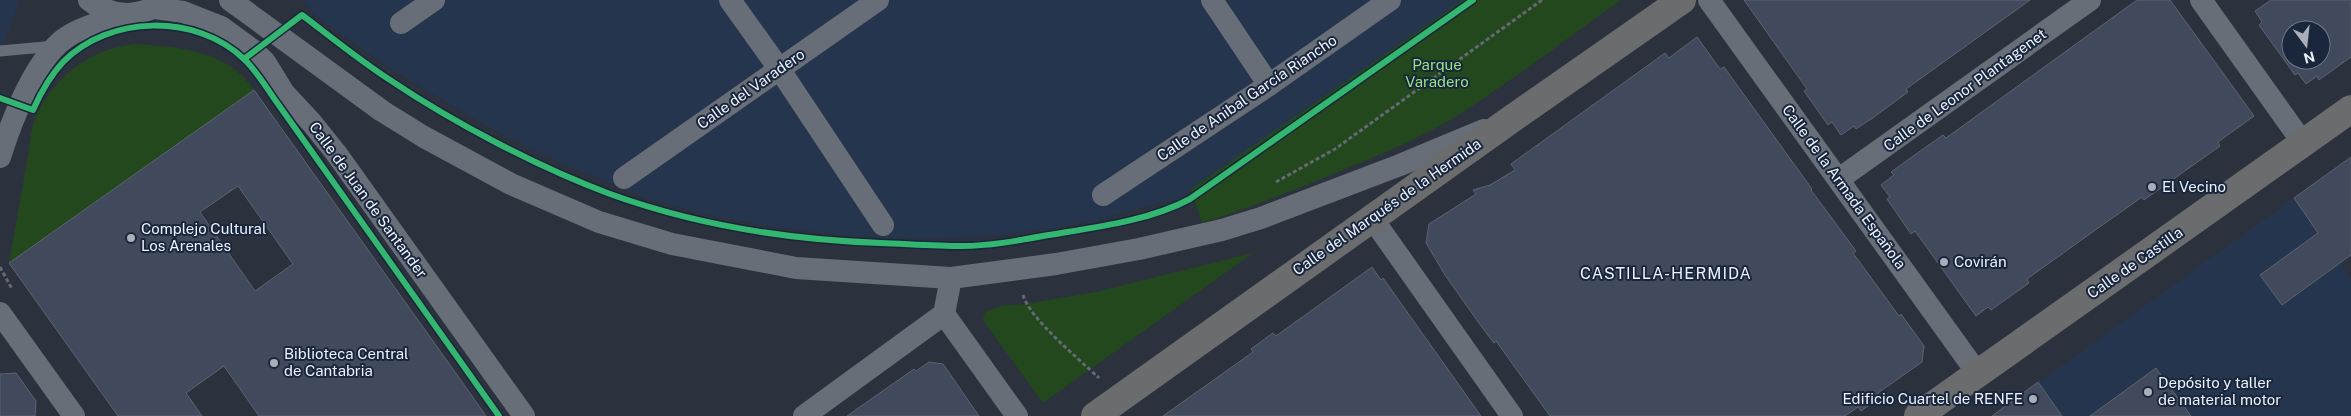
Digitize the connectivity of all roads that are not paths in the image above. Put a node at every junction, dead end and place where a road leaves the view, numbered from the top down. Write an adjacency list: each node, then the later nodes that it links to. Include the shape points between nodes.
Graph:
1 (89, 0): 13 (street)
2 (230, 0): 28 (street, via 382,111 424,137 511,184 598,222 672,244 796,268)
3 (434, 0): 14 (street)
4 (730, 0): 17 (street)
5 (878, 0): 17 (street, Calle del Varadero)
6 (1212, 0): 18 (street)
7 (1390, 0): 18 (street, Calle de Anibal García Riancho)
8 (1682, 0): 20 (main road, Calle del Marqués de la Hermida)
9 (1709, 0): 24 (street, Calle de la Armada Española)
10 (2090, 0): 24 (street, Calle de Leonor Plantagenet)
11 (2207, 2): 21 (street)
12 (162, 4): 13 (street, Calle de Juan de Santander); 33 (street, Calle de Juan de Santander, via 221,27 265,62 284,94 336,153)
13 (120, 15): 15 (street, Calle de Juan de Santander, via 80,31)
14 (401, 23)
15 (55, 46): 16 (lane); 22 (street, via 19,105)
16 (0, 51)
17 (780, 70): 23 (street, Calle del Varadero); 27 (street)
18 (1269, 85): 25 (street, Calle de Anibal García Riancho)
19 (2351, 109): 21 (main road, Calle de Castilla)
20 (1513, 118): 26 (main road, Calle del Marqués de la Hermida); 28 (street, via 1400,165 1222,230 1138,249)
21 (2303, 143): 31 (main road, Calle de Castilla)
22 (0, 157)
23 (624, 178)
24 (1839, 179): 31 (street, Calle de la Armada Española)
25 (1103, 195)
26 (1372, 218): 36 (main road, Calle del Marqués de la Hermida); 37 (street)
27 (883, 225)
28 (951, 278): 30 (street)
29 (0, 313): 32 (street)
30 (944, 314): 34 (street); 35 (street)
31 (1978, 374): 38 (main road, Calle de Castilla)
32 (74, 416)
33 (524, 416)
34 (804, 416)
35 (1017, 416)
36 (1095, 416)
37 (1512, 416)
38 (1918, 416)

